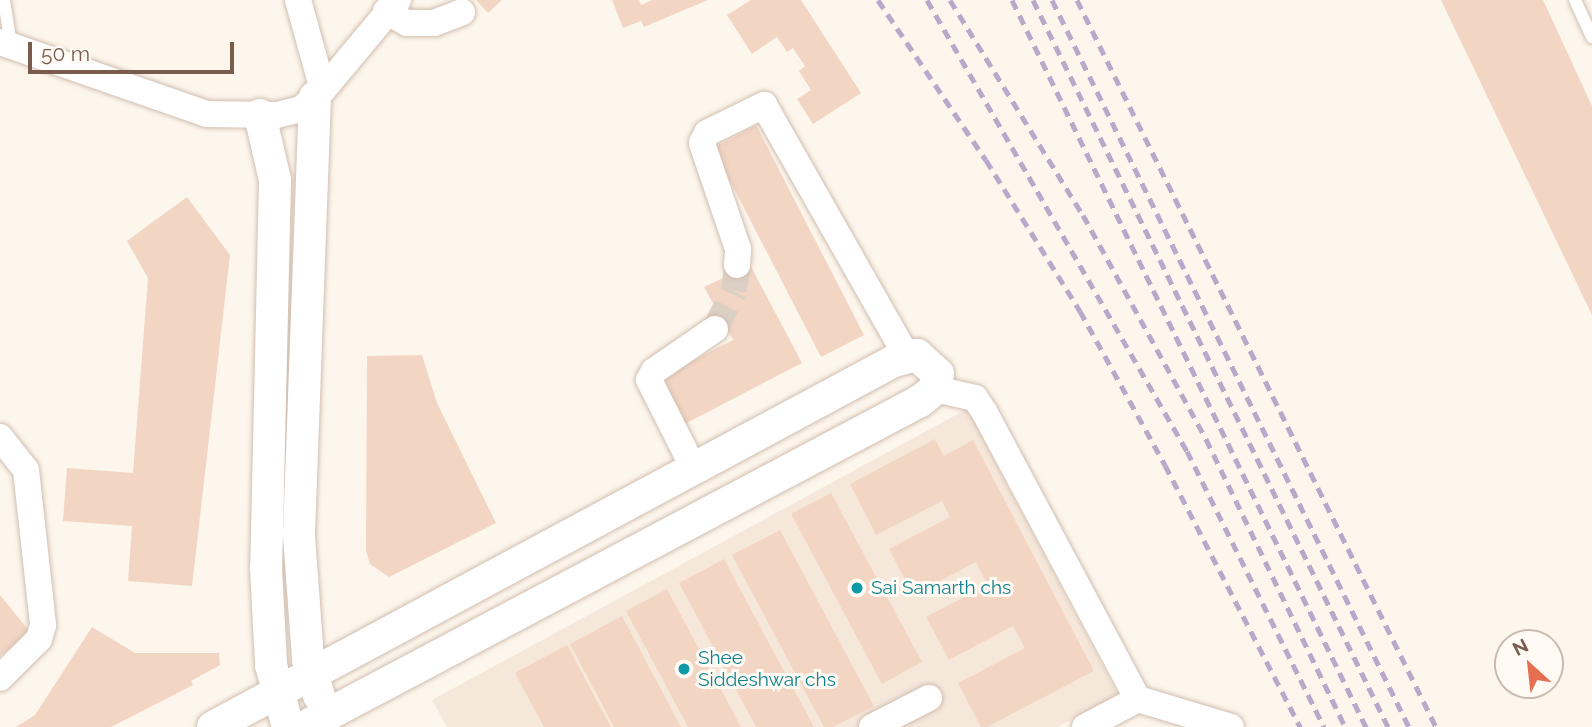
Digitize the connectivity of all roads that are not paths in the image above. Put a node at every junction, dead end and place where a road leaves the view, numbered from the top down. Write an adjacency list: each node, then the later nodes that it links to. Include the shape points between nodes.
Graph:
1 (4, 0): 7 (lane)
2 (298, 0): 8 (street)
3 (1575, 0): 6 (lane)
4 (392, 5): 5 (street, via 407,23 434,23); 8 (street)
5 (462, 12)
6 (1592, 37)
7 (5, 43): 9 (street, via 207,114)
8 (319, 94): 9 (street, via 301,108); 10 (street)
9 (260, 115): 11 (street)
10 (312, 179): 11 (street); 22 (street, via 299,536)
11 (275, 180): 24 (street, via 266,568 271,665)
12 (737, 265): 14 (street, via 738,248 702,143 707,133 764,105)
13 (715, 329): 19 (street, via 654,371 649,380)
14 (906, 355): 15 (street, via 917,355 931,364 937,374); 16 (street)
15 (935, 389): 18 (street); 26 (street, via 975,398 985,413)
16 (789, 418): 18 (street); 19 (street)
17 (0, 437): 23 (street, via 26,470 43,625 39,639)
18 (812, 458): 21 (street)
19 (694, 470): 20 (street)
20 (505, 571): 21 (street); 22 (street)
21 (526, 610): 27 (street)
22 (312, 677): 24 (street); 27 (street)
23 (0, 678)
24 (278, 695): 28 (street); 29 (street)
25 (929, 698): 30 (street)
26 (1138, 699): 31 (street); 32 (street)
27 (321, 723)
28 (214, 727)
29 (288, 727)
30 (872, 727)
31 (1085, 727)
32 (1231, 727)

